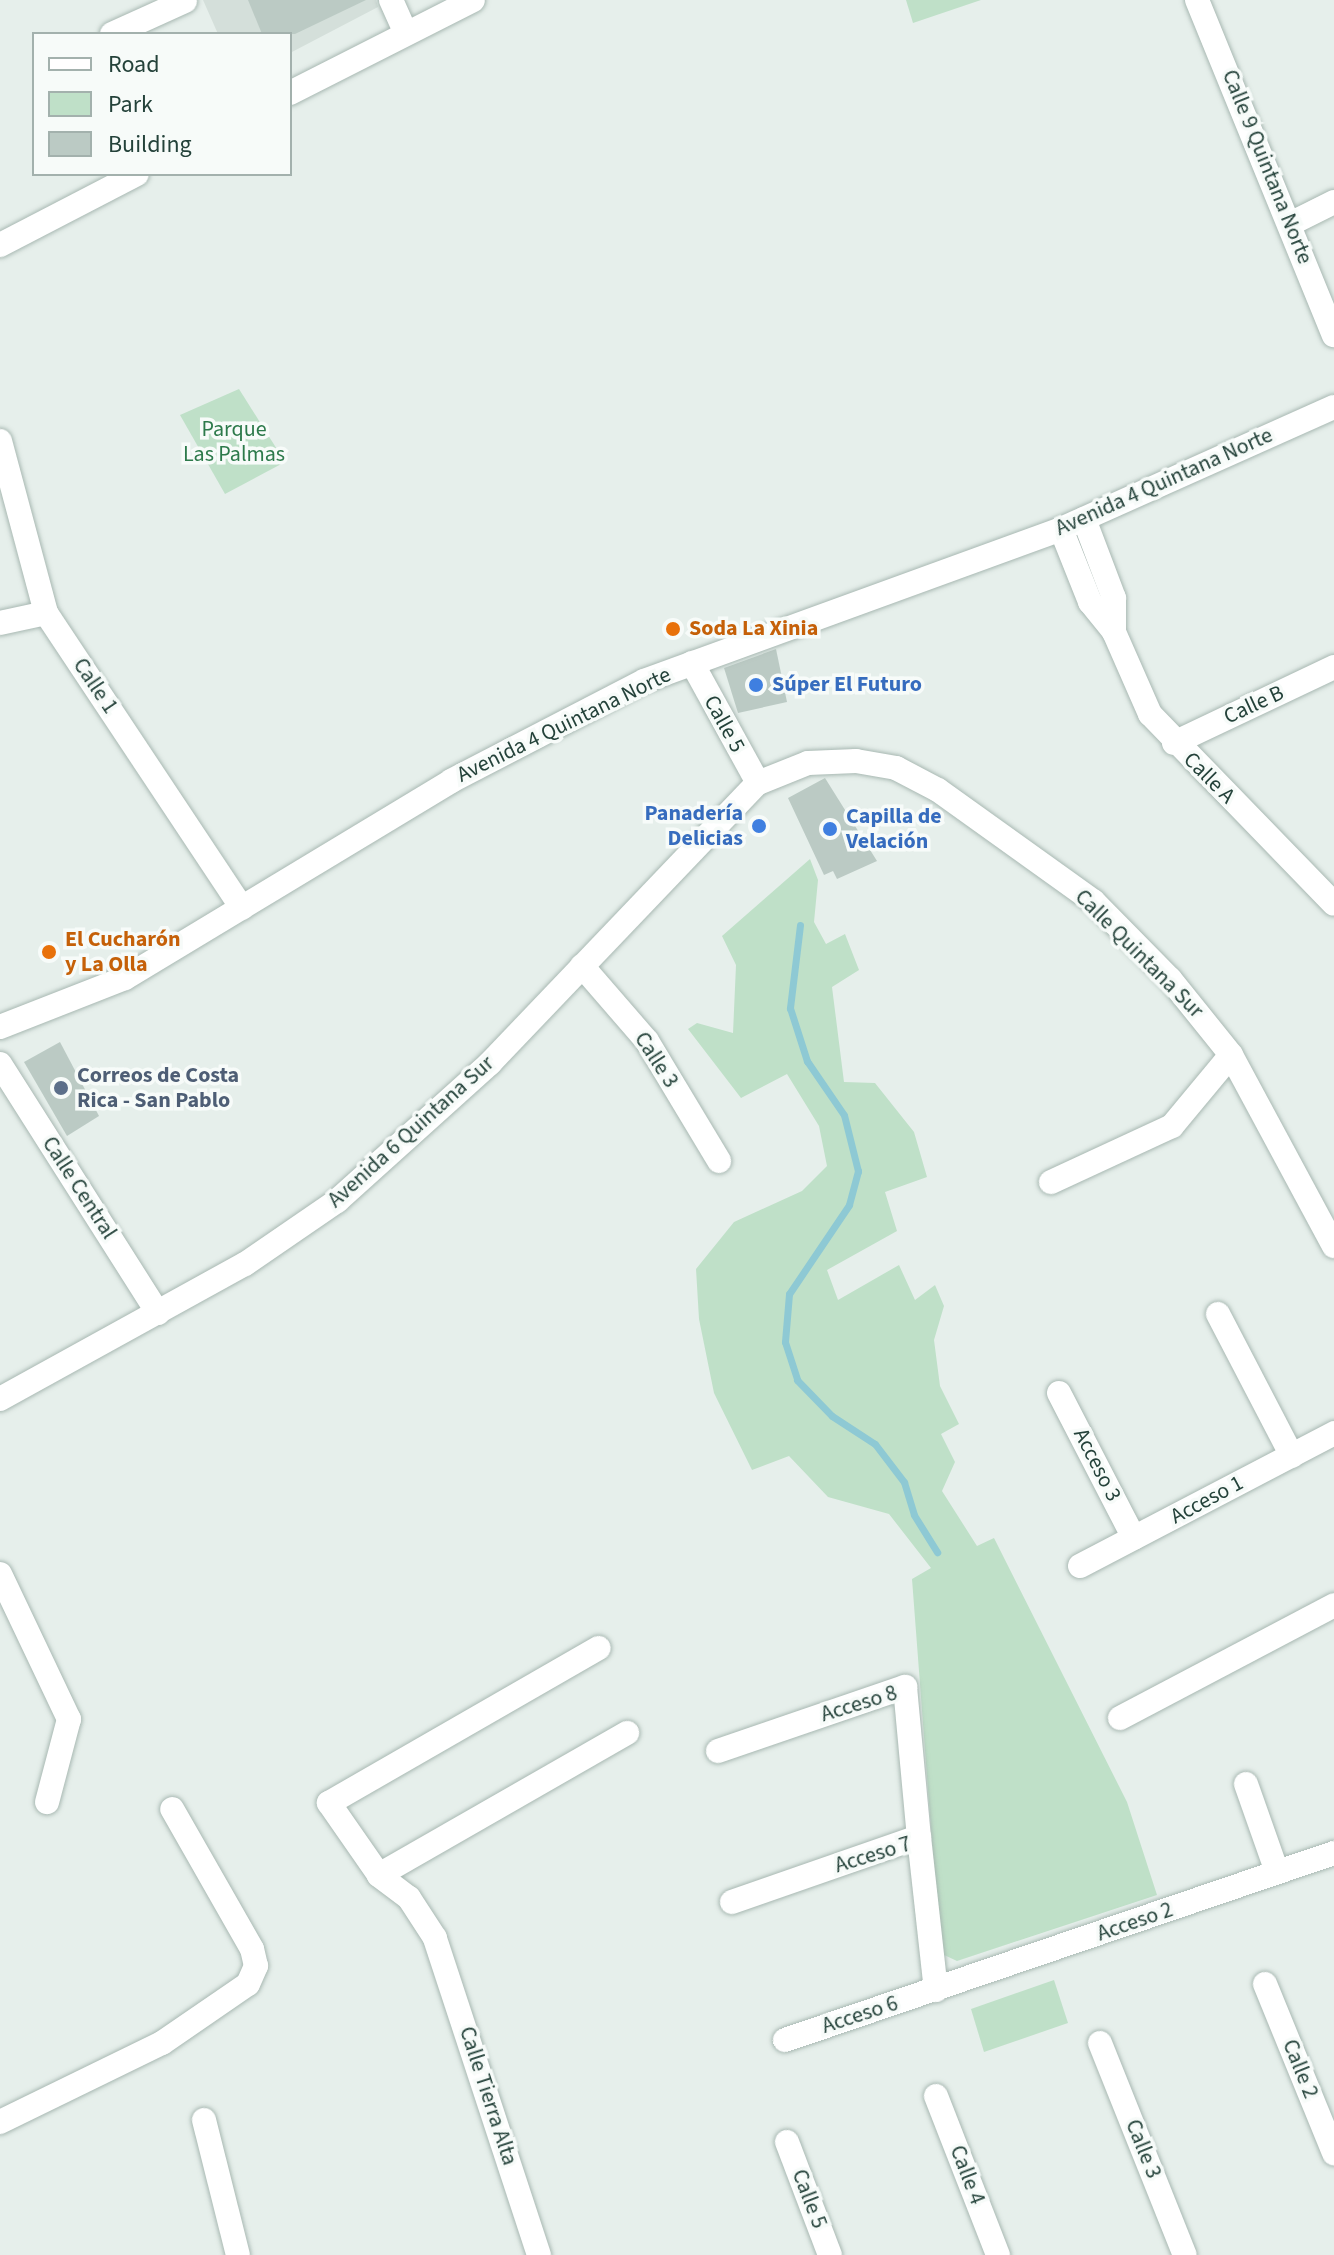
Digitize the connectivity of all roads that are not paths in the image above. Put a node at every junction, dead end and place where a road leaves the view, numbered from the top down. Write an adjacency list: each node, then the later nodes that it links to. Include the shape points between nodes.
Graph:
1 (391, 0): 6 (street)
2 (473, 0): 6 (street)
3 (1197, 0): 10 (street, Calle 9 Quintana Norte)
4 (185, 1): 5 (street)
5 (139, 28)
6 (405, 32): 7 (street)
7 (292, 92)
8 (133, 176): 11 (street)
9 (1334, 202): 10 (street)
10 (1292, 223): 12 (street, Calle 9 Quintana Norte)
11 (0, 245)
12 (1334, 335)
13 (1334, 407): 15 (street, Avenida 4 Quintana Norte)
14 (0, 441): 17 (street, Calle 1)
15 (1084, 519): 16 (street, Avenida 4 Quintana Norte); 19 (street, Calle A, via 1114,598)
16 (1061, 529): 19 (street, Calle A, via 1090,602); 20 (street, Avenida 4 Quintana Norte)
17 (46, 613): 18 (street); 26 (street, Calle 1)
18 (0, 623)
19 (1114, 632): 22 (street, Calle A, via 1150,714)
20 (692, 663): 23 (street, Calle 5); 26 (street, Avenida 4 Quintana Norte, via 644,681 451,781)
21 (1334, 667): 22 (street, Calle B)
22 (1174, 743): 24 (street, Calle A)
23 (758, 783): 27 (street, Avenida 6 Quintana Sur); 29 (street, Calle Quintana Sur, via 808,763 856,761 896,768 938,790 1093,901 1204,1017)
24 (1325, 879): 25 (street, Calle A)
25 (1334, 904)
26 (242, 908): 28 (street, Avenida 4 Quintana Norte, via 125,978)
27 (582, 966): 31 (street, Calle 3, via 647,1041); 34 (street, Avenida 6 Quintana Sur, via 490,1063 337,1201 277,1245)
28 (0, 1027)
29 (1231, 1055): 32 (street, via 1172,1126); 33 (street, Calle Quintana Sur)
30 (0, 1064): 34 (street, Calle Central)
31 (719, 1161)
32 (1051, 1182)
33 (1334, 1246)
34 (158, 1313): 37 (street, Avenida 6 Quintana Sur)
35 (1218, 1314): 39 (street)
36 (1059, 1393): 40 (street, Acceso 3)
37 (0, 1399)
38 (1334, 1433): 39 (street, Acceso 1)
39 (1292, 1456): 40 (street, Acceso 1)
40 (1134, 1538): 41 (street, Acceso 1)
41 (1080, 1566)
42 (0, 1574): 49 (street, via 69,1719)
43 (1334, 1605): 45 (street)
44 (599, 1648): 54 (street, Calle Tierra Alta, via 329,1803)
45 (1120, 1718)
46 (627, 1733): 54 (street)
47 (718, 1751): 51 (street, Acceso 8, via 905,1687)
48 (1246, 1784): 53 (street)
49 (47, 1802)
50 (172, 1809): 62 (street, via 252,1949 256,1966 248,1984 162,2043)
51 (919, 1837): 55 (street, Acceso 7); 57 (street, Acceso 7)
52 (1334, 1853): 53 (street, Acceso 2)
53 (1277, 1872): 57 (street, Acceso 2)
54 (379, 1875): 66 (street, Calle Tierra Alta, via 409,1898 435,1938)
55 (732, 1902)
56 (1265, 1984): 64 (street, Calle 2)
57 (936, 1990): 58 (street, Acceso 6)
58 (785, 2040)
59 (1100, 2043): 69 (street, Calle 3)
60 (936, 2096): 68 (street, Calle 4)
61 (204, 2120): 65 (street)
62 (0, 2122)
63 (787, 2142): 67 (street, Calle 5)
64 (1334, 2153)
65 (238, 2255)
66 (539, 2255)
67 (830, 2255)
68 (998, 2255)
69 (1185, 2255)

